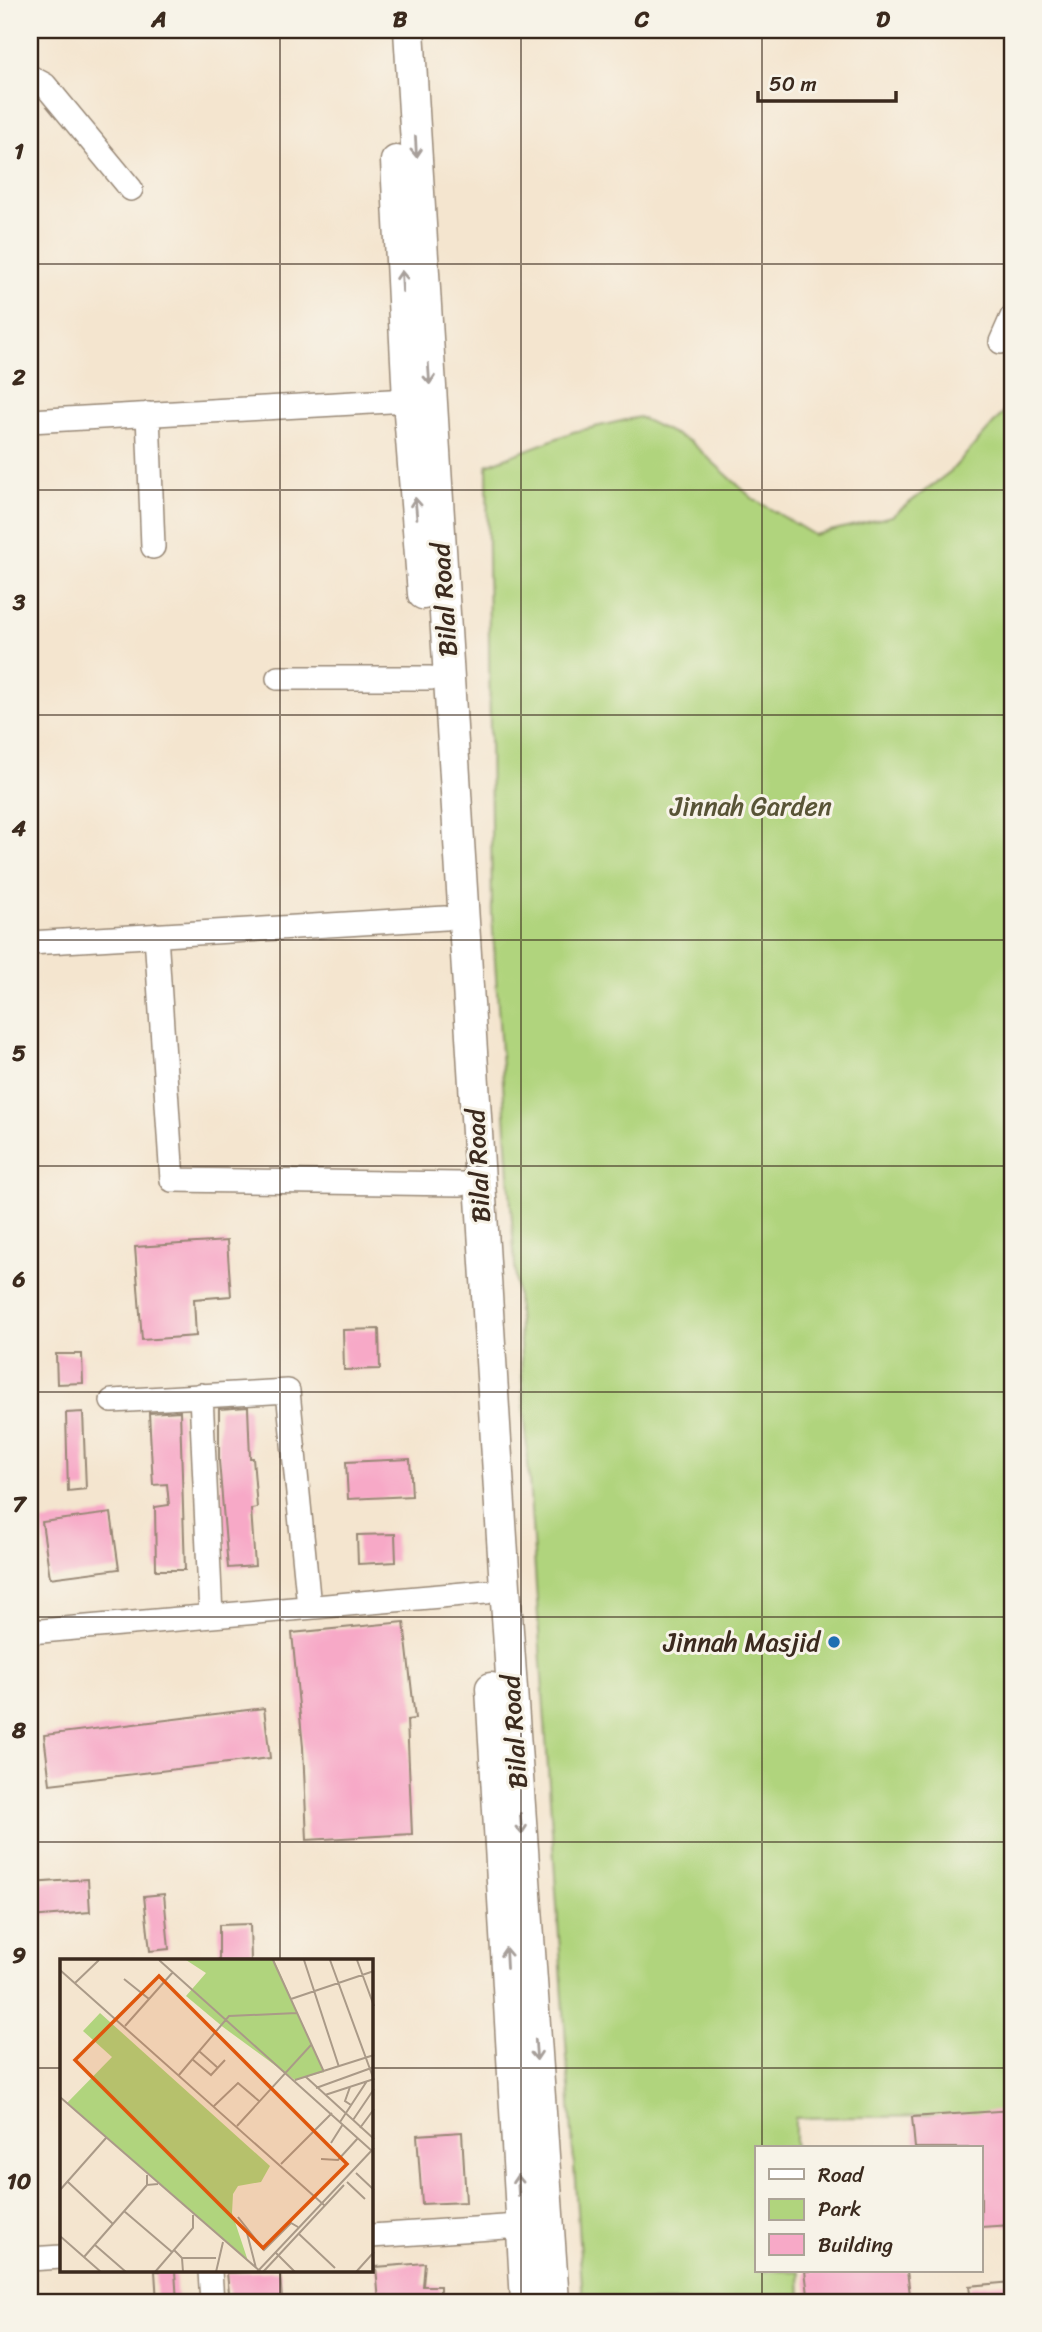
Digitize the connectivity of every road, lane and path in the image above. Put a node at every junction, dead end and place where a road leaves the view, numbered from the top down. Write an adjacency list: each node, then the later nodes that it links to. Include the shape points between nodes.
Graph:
1 (390, 30): 7 (main road, Bilal Road, one-way to 1)
2 (409, 30): 30 (main road, Bilal Road, one-way to 30)
3 (30, 77): 4 (street, via 45,85)
4 (131, 189)
5 (1012, 317): 6 (street)
6 (1001, 342)
7 (408, 400): 8 (street); 11 (main road, Bilal Road, one-way to 7)
8 (148, 414): 9 (street); 10 (street)
9 (30, 421)
10 (153, 547)
11 (430, 677): 12 (street); 13 (main road, Bilal Road)
12 (278, 678)
13 (445, 918): 14 (street); 16 (main road, Bilal Road)
14 (156, 935): 15 (street); 16 (street, via 172,1180)
15 (30, 943)
16 (461, 1184): 19 (main road, Bilal Road)
17 (201, 1395): 18 (street); 20 (street, via 288,1391); 21 (street)
18 (112, 1401)
19 (486, 1592): 20 (street); 23 (main road, Bilal Road, one-way to 19)
20 (309, 1607): 21 (street)
21 (211, 1616): 22 (street)
22 (30, 1632)
23 (520, 2226): 24 (street); 29 (main road, Bilal Road)
24 (373, 2236)
25 (60, 2257): 26 (street)
26 (30, 2259)
27 (210, 2272): 28 (street)
28 (212, 2302)
29 (526, 2302)
30 (554, 2302)

